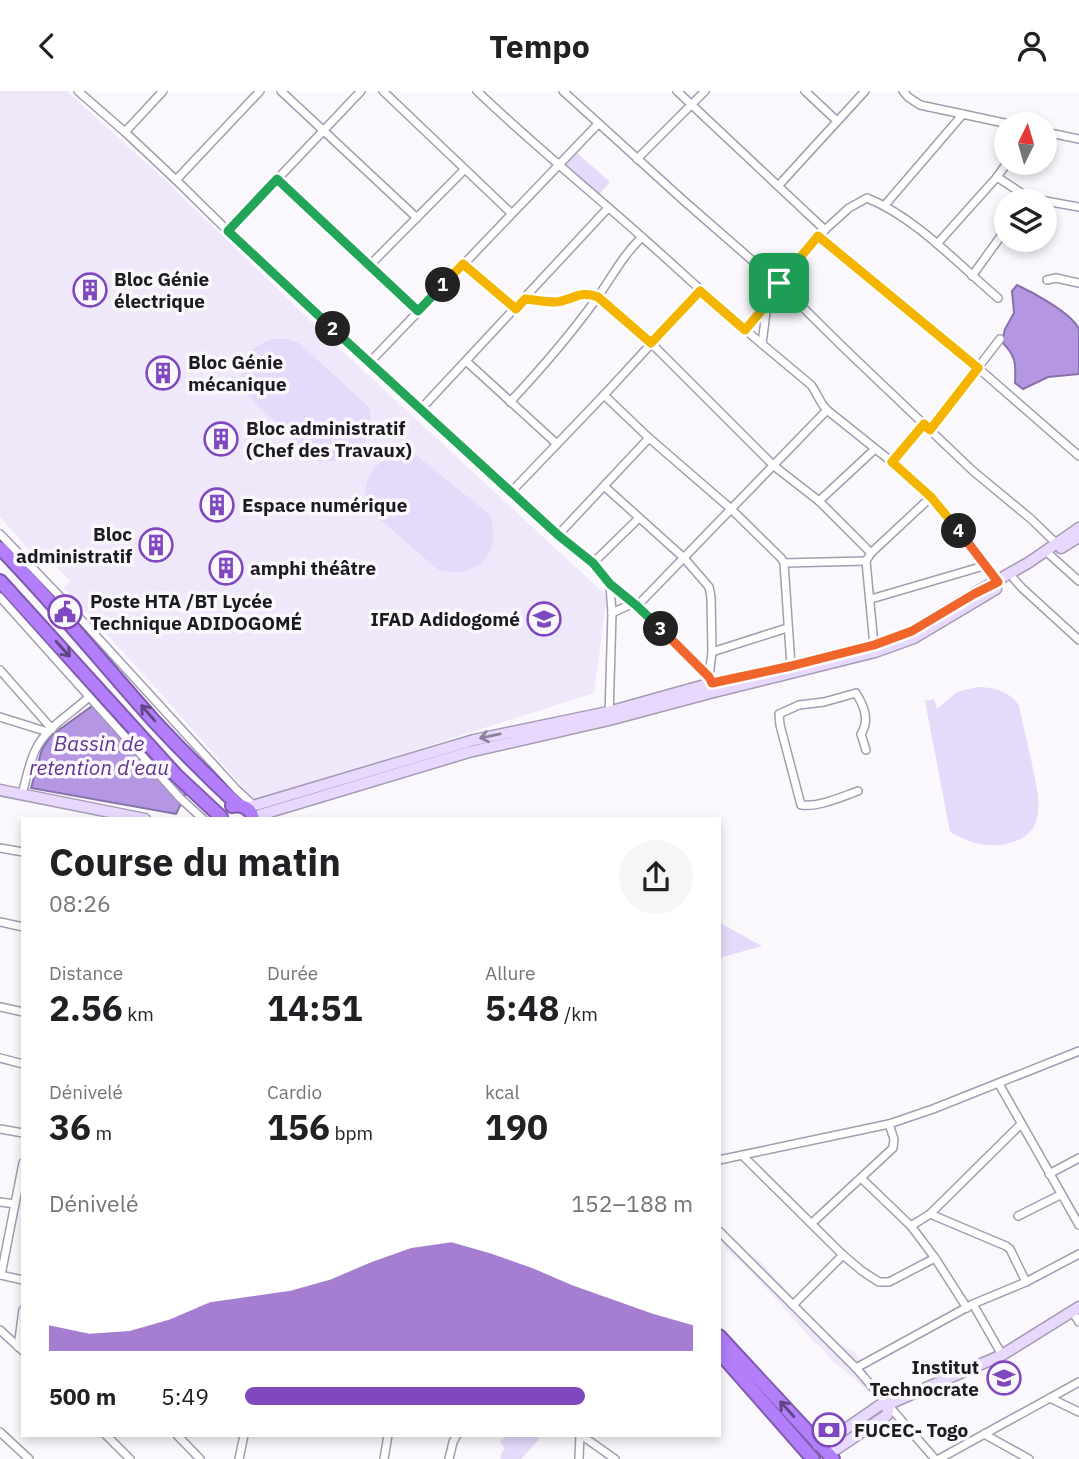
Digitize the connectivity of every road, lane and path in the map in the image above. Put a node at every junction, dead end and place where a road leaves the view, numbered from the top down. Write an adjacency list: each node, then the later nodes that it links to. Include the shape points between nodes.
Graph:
1 (78, 91): 20 (street)
2 (163, 91): 20 (street)
3 (260, 91): 28 (street)
4 (281, 91): 19 (street)
5 (361, 91): 19 (street)
6 (383, 91): 25 (street)
7 (477, 91): 24 (street)
8 (563, 91): 18 (street)
9 (677, 91): 14 (street)
10 (705, 91): 14 (street)
11 (805, 91): 16 (street)
12 (865, 91): 16 (street)
13 (903, 91): 15 (street, via 920,105)
14 (692, 105): 23 (street); 29 (street)
15 (963, 114): 17 (street); 32 (street)
16 (837, 121): 29 (street)
17 (994, 121)
18 (598, 124): 23 (street); 24 (street)
19 (322, 130): 27 (street); 36 (street)
20 (125, 132): 28 (street)
21 (1057, 134): 22 (street)
22 (1079, 139)
23 (637, 159): 47 (street)
24 (558, 165): 34 (street); 35 (street)
25 (464, 170): 35 (street); 36 (street)
26 (997, 177): 30 (street); 41 (street)
27 (277, 179): 38 (street); 44 (street)
28 (176, 180): 38 (street)
29 (779, 185): 37 (street)
30 (1013, 189)
31 (1057, 204): 33 (street)
32 (885, 205): 37 (street, via 867,198); 41 (street)
33 (1079, 207)
34 (608, 208): 40 (street); 52 (street)
35 (511, 213): 43 (street)
36 (417, 218): 44 (street)
37 (825, 230): 39 (street)
38 (228, 231): 61 (street)
39 (818, 236): 47 (street); 62 (street)
40 (642, 237): 49 (street); 50 (street)
41 (937, 244): 45 (street)
42 (994, 246): 45 (street)
43 (463, 264): 54 (street); 55 (street)
44 (369, 266): 55 (street)
45 (972, 276): 51 (street)
46 (1047, 280): 48 (street)
47 (779, 283): 53 (street); 67 (street)
48 (1079, 283)
49 (700, 291): 56 (street); 58 (street)
50 (598, 297): 52 (street, via 585,293 555,302); 58 (street); 64 (street)
51 (998, 298)
52 (525, 299): 54 (street)
53 (767, 304): 56 (street); 59 (street)
54 (516, 309): 60 (street)
55 (418, 311): 61 (street)
56 (745, 330): 59 (street)
57 (1000, 339): 62 (street)
58 (651, 343): 63 (street); 74 (street)
59 (762, 344): 66 (street, via 811,385)
60 (466, 361): 64 (street); 65 (street)
61 (369, 363): 65 (street)
62 (978, 368): 68 (street); 72 (street)
63 (604, 395): 69 (street); 70 (street)
64 (510, 402): 70 (street)
65 (420, 410): 76 (street)
66 (827, 410): 71 (street); 74 (street)
67 (924, 424): 68 (street); 73 (street)
68 (930, 430): 85 (street)
69 (649, 438): 75 (street); 79 (street)
70 (557, 444): 76 (street)
71 (875, 449): 73 (street); 78 (street)
72 (1079, 456)
73 (892, 462): 77 (street)
74 (774, 466): 78 (street); 79 (street)
75 (604, 486): 80 (street); 83 (street)
76 (511, 492): 83 (street)
77 (931, 497): 87 (street); 93 (street)
78 (819, 501): 87 (street)
79 (730, 508): 89 (street); 92 (street)
80 (639, 518): 89 (street); 91 (street)
81 (1079, 528): 85 (main road)
82 (0, 534): 119 (street, via 236,789)
83 (558, 535): 91 (street)
84 (1079, 537): 85 (main road)
85 (1059, 546): 88 (main road); 98 (main road)
86 (0, 548): 94 (highway)
87 (871, 553): 90 (street)
88 (1050, 555): 95 (main road); 97 (street)
89 (684, 558): 102 (street); 107 (street, via 711,591)
90 (866, 561): 92 (street); 101 (street)
91 (593, 563): 99 (street)
92 (784, 563): 104 (street)
93 (987, 565): 98 (street); 101 (street)
94 (29, 578): 100 (highway); 119 (highway, one-way to 94, via 216,785 156,722)
95 (1014, 579): 105 (street); 110 (main road, via 901,643)
96 (0, 581): 100 (highway)
97 (1079, 581)
98 (998, 582): 106 (main road, via 912,631)
99 (610, 584): 102 (street); 103 (street)
100 (6, 595): 111 (street); 123 (highway, one-way to 123)
101 (871, 599): 106 (street)
102 (637, 606): 103 (street); 110 (street)
103 (612, 613): 112 (street)
104 (788, 628): 107 (street); 108 (street)
105 (1079, 640)
106 (874, 645): 108 (main road)
107 (712, 652): 110 (street)
108 (791, 666): 110 (main road)
109 (0, 670): 114 (street)
110 (712, 684): 112 (main road)
111 (89, 697): 114 (street); 122 (street)
112 (609, 716): 119 (main road)
113 (0, 717): 114 (street)
114 (50, 730): 118 (street, via 33,756)
115 (866, 750): 117 (street, via 861,734 866,719 856,693 779,714 802,806)
116 (0, 790): 118 (main road)
117 (858, 791)
118 (22, 795): 120 (main road)
119 (249, 811): 124 (highway, via 227,809)
120 (95, 814): 121 (main road)
121 (125, 817)
122 (200, 817)
123 (220, 817)
124 (222, 817)
125 (0, 848): 126 (street)
126 (21, 852)
127 (0, 922): 128 (street)
128 (21, 927)
129 (0, 1007): 130 (street)
130 (21, 1011)
131 (1079, 1051): 134 (street)
132 (0, 1058): 133 (street)
133 (21, 1063)
134 (999, 1084): 135 (street); 136 (street)
135 (889, 1124): 139 (street); 144 (street, via 893,1148)
136 (1021, 1124): 143 (street); 148 (street)
137 (0, 1129): 138 (street)
138 (21, 1133)
139 (743, 1156): 141 (street); 150 (street)
140 (1079, 1158): 143 (street)
141 (721, 1160)
142 (21, 1173): 147 (street)
143 (1049, 1174): 145 (street)
144 (862, 1179): 150 (street); 152 (street)
145 (1060, 1195): 149 (street); 151 (street)
146 (0, 1202): 147 (street)
147 (15, 1204): 157 (street)
148 (930, 1214): 152 (street); 159 (street, via 1008,1248)
149 (1018, 1216)
150 (812, 1223): 155 (street)
151 (1079, 1225)
152 (911, 1226): 156 (street)
153 (721, 1233): 160 (street)
154 (1079, 1254): 159 (street)
155 (843, 1255): 156 (street, via 884,1283); 160 (street)
156 (935, 1258): 161 (street)
157 (0, 1275): 158 (street)
158 (21, 1280)
159 (1026, 1282): 161 (street)
160 (793, 1305): 169 (street)
161 (970, 1306): 168 (street); 169 (street)
162 (1075, 1309): 163 (street); 168 (main road)
163 (1079, 1322)
164 (2, 1334): 166 (street)
165 (721, 1338): 183 (highway, one-way to 165)
166 (20, 1349)
167 (721, 1354): 184 (highway)
168 (1002, 1355): 172 (main road)
169 (856, 1368): 172 (street)
170 (1079, 1383): 171 (street)
171 (1050, 1398): 173 (street); 175 (street)
172 (889, 1404): 183 (main road, via 880,1405); 185 (main road, via 887,1415); 194 (street)
173 (1079, 1412)
174 (0, 1433): 186 (street)
175 (984, 1434): 194 (street); 195 (street)
176 (108, 1437): 187 (street)
177 (179, 1437): 188 (street)
178 (244, 1437): 189 (street)
179 (388, 1437): 190 (street)
180 (456, 1437): 191 (street)
181 (581, 1437): 192 (street)
182 (584, 1437): 193 (street)
183 (818, 1445): 184 (highway); 185 (highway)
184 (807, 1457)
185 (828, 1457)
186 (25, 1458)
187 (130, 1459)
188 (200, 1459)
189 (239, 1459)
190 (384, 1459)
191 (449, 1459)
192 (579, 1459)
193 (615, 1459)
194 (937, 1459)
195 (1029, 1459)

